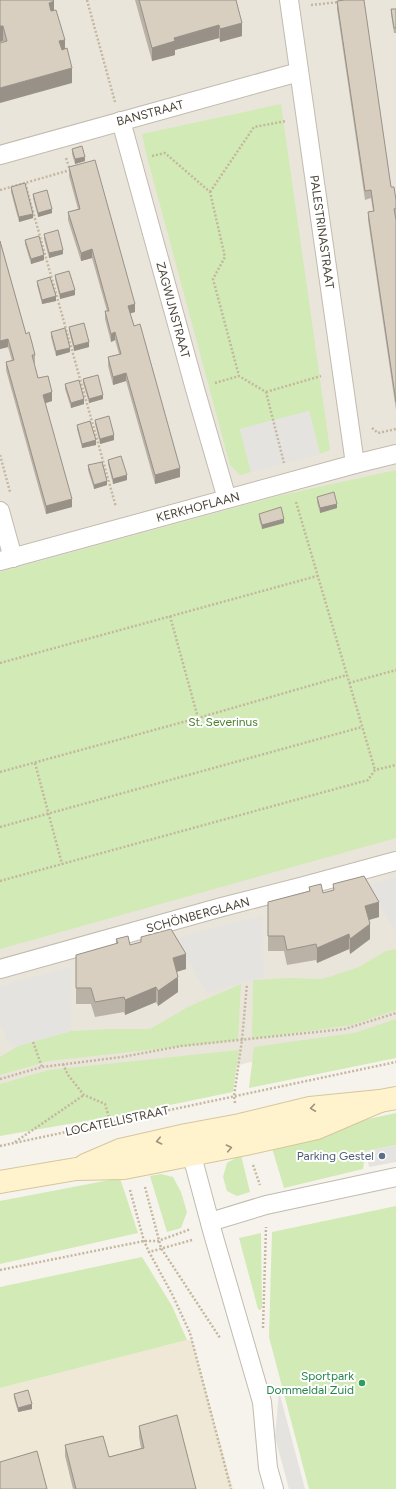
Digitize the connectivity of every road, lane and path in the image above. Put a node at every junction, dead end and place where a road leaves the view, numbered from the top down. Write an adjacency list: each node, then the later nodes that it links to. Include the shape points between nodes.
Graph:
1 (87, 0): 6 (path)
2 (345, 2): 3 (path)
3 (290, 3): 4 (street, PALESTRINASTRAAT)
4 (299, 72): 5 (street, PALESTRINASTRAAT); 6 (street, BANSTRAAT)
5 (306, 117): 12 (path, via 254,127); 13 (street, PALESTRINASTRAAT)
6 (121, 121): 7 (street, ZAGWIJNSTRAAT); 8 (street, BANSTRAAT)
7 (128, 150): 12 (path, via 147,145 151,157 165,153); 20 (street, ZAGWIJNSTRAAT)
8 (0, 154)
9 (65, 154): 10 (path, via 70,170)
10 (26, 183): 11 (path); 22 (path)
11 (0, 190)
12 (210, 192): 14 (path, via 225,256 213,279 239,376)
13 (342, 370): 14 (path); 17 (street, PALESTRINASTRAAT)
14 (266, 392): 18 (path)
15 (396, 454): 17 (street, KERKHOFLAAN)
16 (0, 455): 19 (path)
17 (356, 464): 18 (street, KERKHOFLAAN)
18 (290, 482): 20 (street, KERKHOFLAAN); 24 (path)
19 (11, 498)
20 (227, 499): 22 (street, KERKHOFLAAN)
21 (0, 511): 23 (street)
22 (121, 528): 23 (street, KERKHOFLAAN)
23 (6, 559)
24 (317, 576): 25 (path); 28 (path)
25 (170, 616): 26 (path); 30 (path)
26 (0, 663)
27 (396, 670): 29 (path)
28 (347, 675): 29 (path); 30 (path)
29 (349, 683): 31 (path)
30 (198, 718): 32 (path)
31 (362, 726): 34 (path); 36 (path)
32 (35, 763): 35 (path); 36 (path)
33 (396, 764): 34 (path)
34 (375, 770): 39 (path, via 368,780)
35 (0, 772)
36 (48, 814): 37 (path); 39 (path)
37 (0, 827)
38 (396, 861): 41 (street, SCHÖNBERGLAAN)
39 (62, 864): 40 (path)
40 (0, 881)
41 (0, 969)
42 (247, 984): 44 (path)
43 (396, 1013): 44 (path, via 345,1029)
44 (242, 1040): 47 (path, via 181,1046 122,1057); 50 (path)
45 (33, 1042): 47 (path)
46 (396, 1062): 50 (path, LOCATELLISTRAAT)
47 (42, 1067): 48 (path)
48 (0, 1079)
49 (84, 1095): 53 (path)
50 (234, 1096): 52 (path); 53 (path, LOCATELLISTRAAT)
51 (388, 1100): 52 (main road, via 310,1108)
52 (243, 1135): 54 (main road); 58 (path, one-way to 52)
53 (12, 1143): 55 (path, LOCATELLISTRAAT)
54 (188, 1145): 57 (main road, via 120,1150 76,1169); 59 (street)
55 (0, 1146)
56 (396, 1177): 58 (street)
57 (0, 1182)
58 (266, 1205): 59 (street); 64 (path)
59 (210, 1222): 61 (path); 66 (street, via 262,1402 268,1468)
60 (144, 1241): 61 (path); 62 (path); 63 (path)
61 (158, 1241): 65 (path)
62 (149, 1252)
63 (0, 1270)
64 (263, 1332)
65 (224, 1344)
66 (274, 1489)

